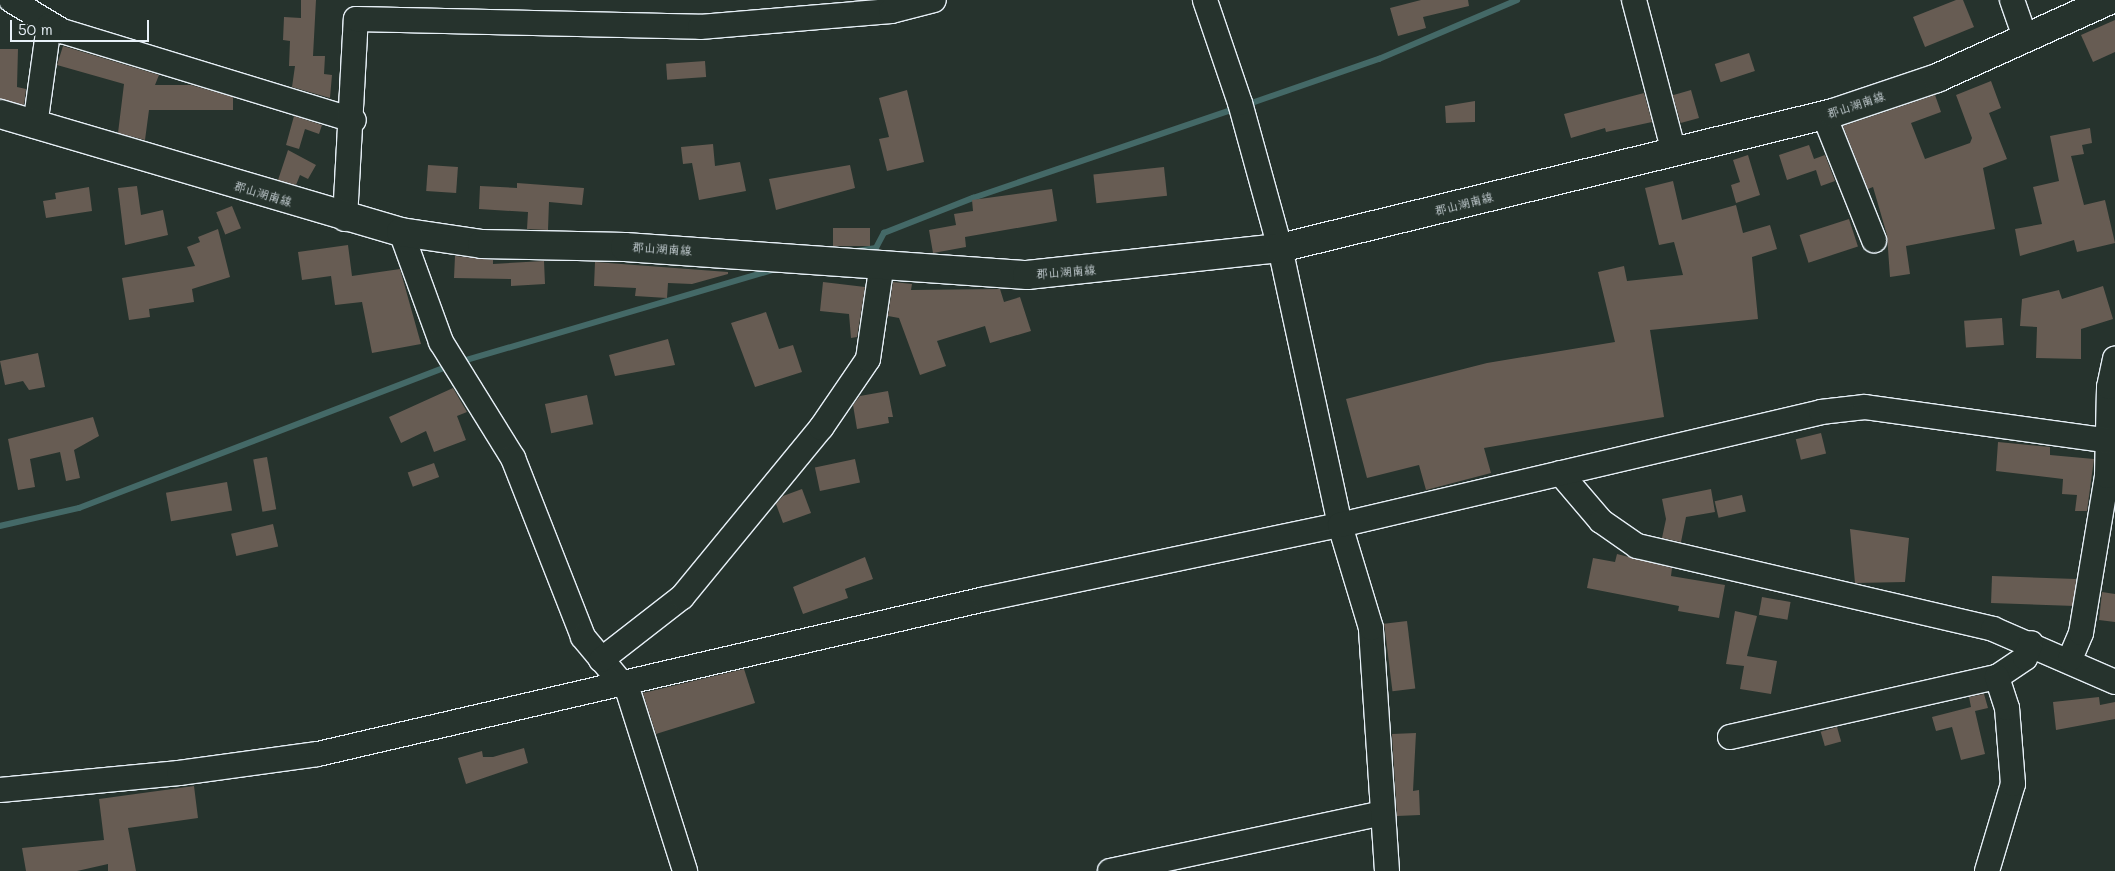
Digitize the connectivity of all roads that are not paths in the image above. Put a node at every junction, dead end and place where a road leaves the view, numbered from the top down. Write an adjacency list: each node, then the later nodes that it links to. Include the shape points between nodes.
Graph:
1 (11, 0): 8 (street)
2 (934, 0): 7 (street, via 891,10 700,27)
3 (1205, 0): 18 (street, via 1240,103)
4 (1634, 0): 14 (street)
5 (2012, 0): 9 (street)
6 (2110, 0): 9 (main road, 郡山湖南線)
7 (356, 10): 12 (street)
8 (50, 25): 12 (street); 13 (street)
9 (2026, 40): 11 (main road, 郡山湖南線, via 1937,78)
10 (0, 114): 13 (main road, 郡山湖南線)
11 (1824, 115): 14 (main road, 郡山湖南線); 17 (street)
12 (354, 120): 15 (street)
13 (35, 126): 15 (main road, 郡山湖南線)
14 (1674, 153): 18 (main road, 郡山湖南線)
15 (345, 219): 16 (main road, 郡山湖南線)
16 (401, 232): 19 (main road, 郡山湖南線, via 482,244 625,247); 27 (street, via 440,342 513,458 577,624)
17 (1874, 240)
18 (1280, 248): 19 (main road, 郡山湖南線, via 1027,275); 24 (street)
19 (882, 263): 27 (street, via 868,359 821,428 682,597)
20 (2115, 358): 21 (street)
21 (2112, 387): 22 (street)
22 (2109, 441): 23 (street, via 1865,407 1821,412); 26 (street, via 2081,633)
23 (1560, 473): 24 (street); 25 (street, via 1601,521 1636,546 1993,629)
24 (1340, 525): 29 (street); 33 (street, via 1371,628)
25 (2031, 643): 26 (street); 28 (street, via 2025,658)
26 (2070, 658): 30 (street)
27 (601, 660): 29 (street)
28 (1997, 677): 31 (street); 37 (street, via 2007,708 2013,784)
29 (622, 681): 32 (street, via 318,754 179,773); 34 (street)
30 (2115, 682)
31 (1730, 738)
32 (0, 790)
33 (1382, 814): 35 (street); 36 (street)
34 (685, 871)
35 (1110, 871)
36 (1388, 871)
37 (1987, 871)

